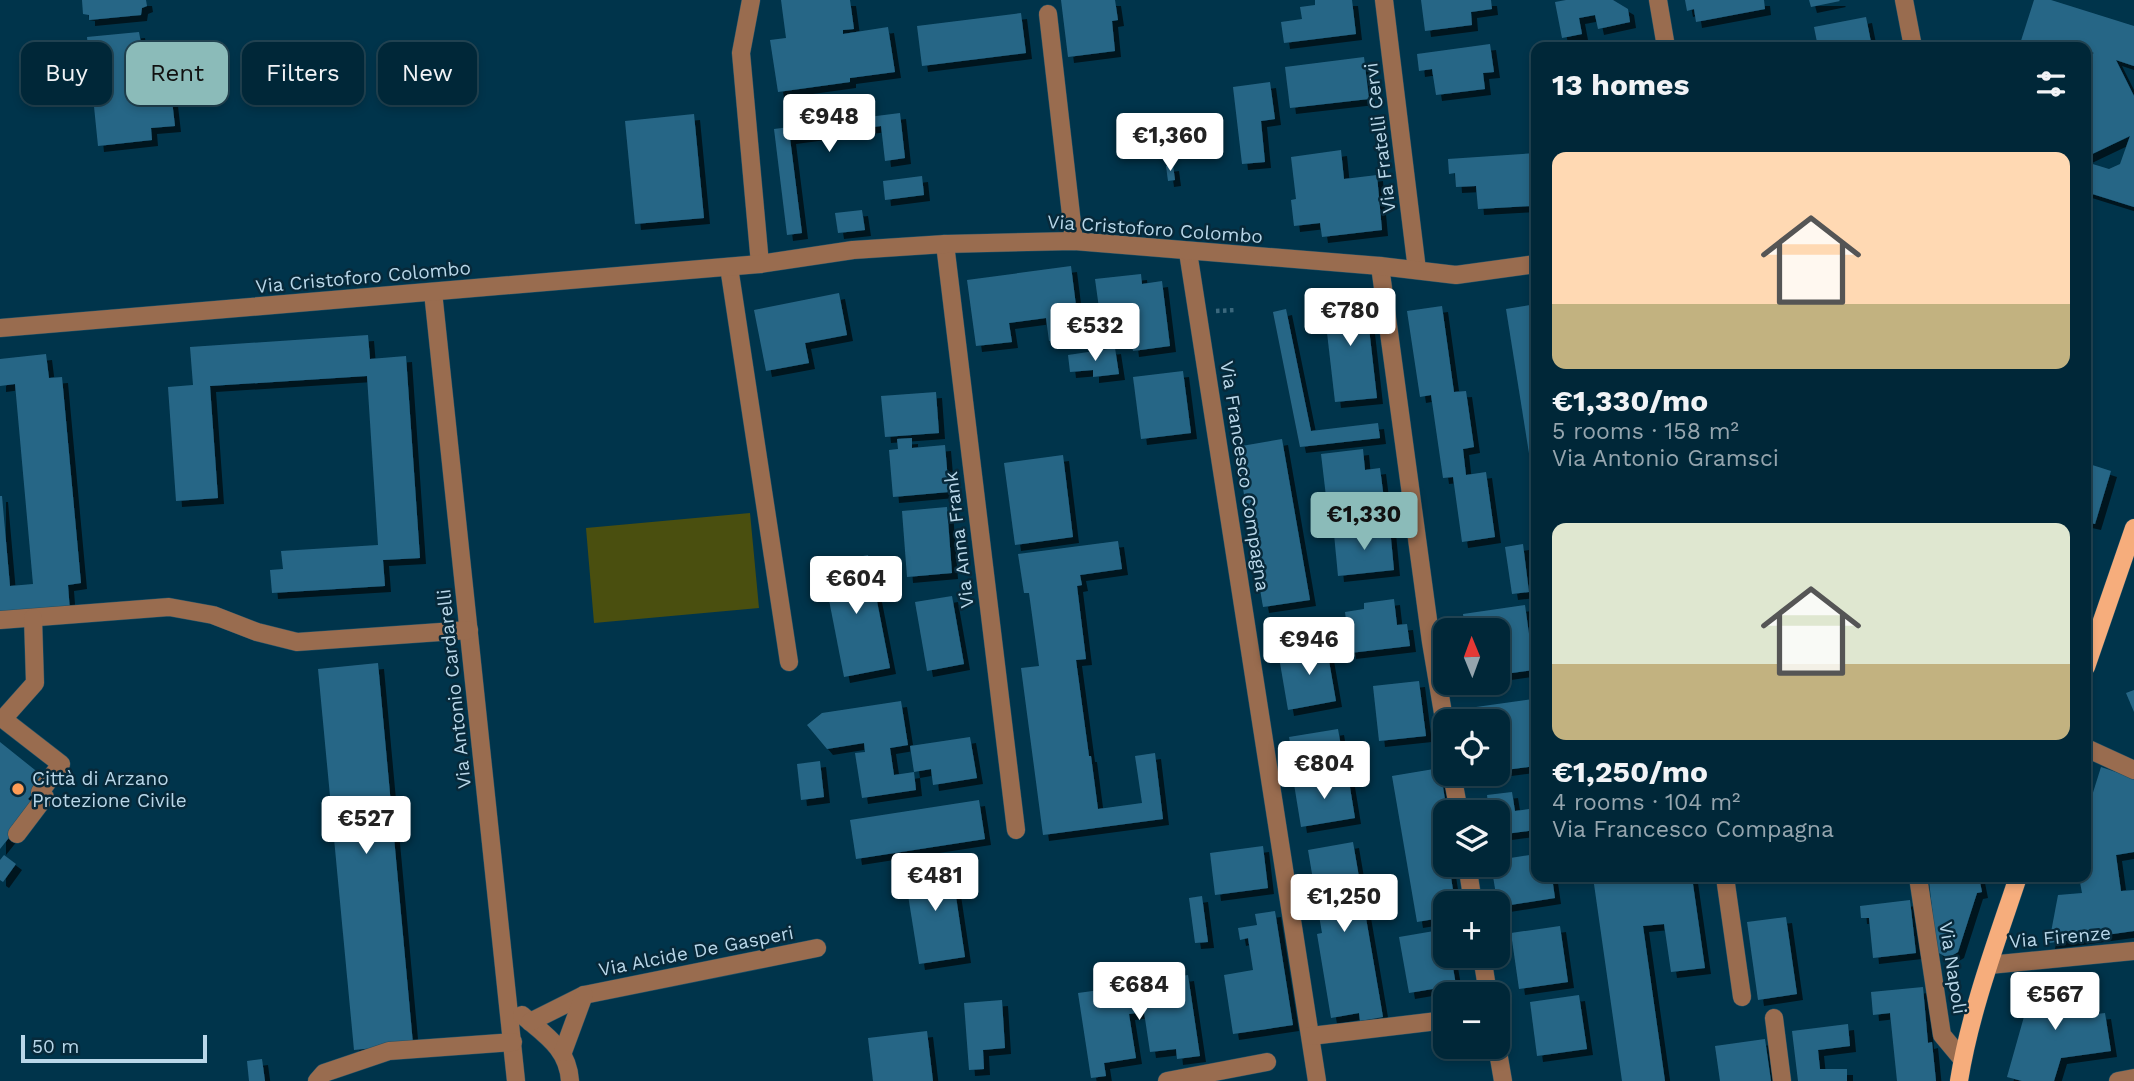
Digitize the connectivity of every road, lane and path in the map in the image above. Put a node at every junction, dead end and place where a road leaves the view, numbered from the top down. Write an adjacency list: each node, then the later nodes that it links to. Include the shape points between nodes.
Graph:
1 (751, 0): 11 (street, via 741,53)
2 (1384, 0): 15 (street, Via Fratelli Cervi)
3 (1658, 0): 6 (street)
4 (1904, 0): 7 (street)
5 (1048, 15): 8 (street)
6 (1665, 42)
7 (1912, 42)
8 (1074, 241): 9 (street, Via Cristoforo Colombo); 10 (street, Via Cristoforo Colombo)
9 (945, 244): 11 (street, Via Cristoforo Colombo, via 853,250); 27 (street, Via Anna Frank)
10 (1188, 252): 13 (street, Via Cristoforo Colombo); 41 (street, Via Francesco Compagna)
11 (760, 264): 14 (street, Via Cristoforo Colombo)
12 (1531, 265): 15 (street, Via Cristoforo Colombo, via 1456,275)
13 (1380, 266): 15 (street, Via Cristoforo Colombo); 24 (street)
14 (729, 267): 16 (street, Via Cristoforo Colombo); 23 (street)
15 (1416, 270)
16 (433, 292): 17 (street, Via Cristoforo Colombo); 21 (street, Via Antonio Cardarelli)
17 (0, 328)
18 (2134, 528): 22 (main road)
19 (33, 618): 20 (street); 21 (street, via 169,607 213,615 297,642); 28 (street, via 35,683 3,719 61,764 40,792 45,797)
20 (0, 620)
21 (469, 630): 37 (street, Via Antonio Cardarelli)
22 (2091, 653)
23 (789, 662)
24 (1443, 709)
25 (2091, 750): 26 (street)
26 (2134, 770)
27 (1016, 830)
28 (17, 834)
29 (1726, 882): 36 (street)
30 (1919, 882): 45 (street, Via Napoli, via 1942,1035)
31 (2016, 882): 34 (main road, Via Napoli)
32 (817, 948): 35 (street, Via Alcide De Gasperi)
33 (2134, 951): 34 (street, Via Firenze)
34 (1989, 965): 45 (main road, Via Napoli)
35 (584, 995): 39 (street, Via Alcide De Gasperi); 43 (street, Via Alcide De Gasperi)
36 (1742, 997)
37 (509, 1003): 39 (street); 42 (street, Via Antonio Cardarelli)
38 (1774, 1018): 54 (street)
39 (530, 1021): 43 (street)
40 (1433, 1022): 41 (street)
41 (1311, 1036): 52 (street, Via Francesco Compagna)
42 (513, 1042): 48 (street, via 389,1051 324,1073); 49 (street, Via Antonio Cardarelli)
43 (563, 1052): 50 (street)
44 (1499, 1059): 53 (street)
45 (1962, 1059): 55 (main road, Via Napoli)
46 (1267, 1062): 51 (street)
47 (2134, 1078): 56 (street)
48 (317, 1081)
49 (516, 1081)
50 (570, 1081)
51 (1167, 1081)
52 (1317, 1081)
53 (1503, 1081)
54 (1783, 1081)
55 (1959, 1081)
56 (2118, 1081)

